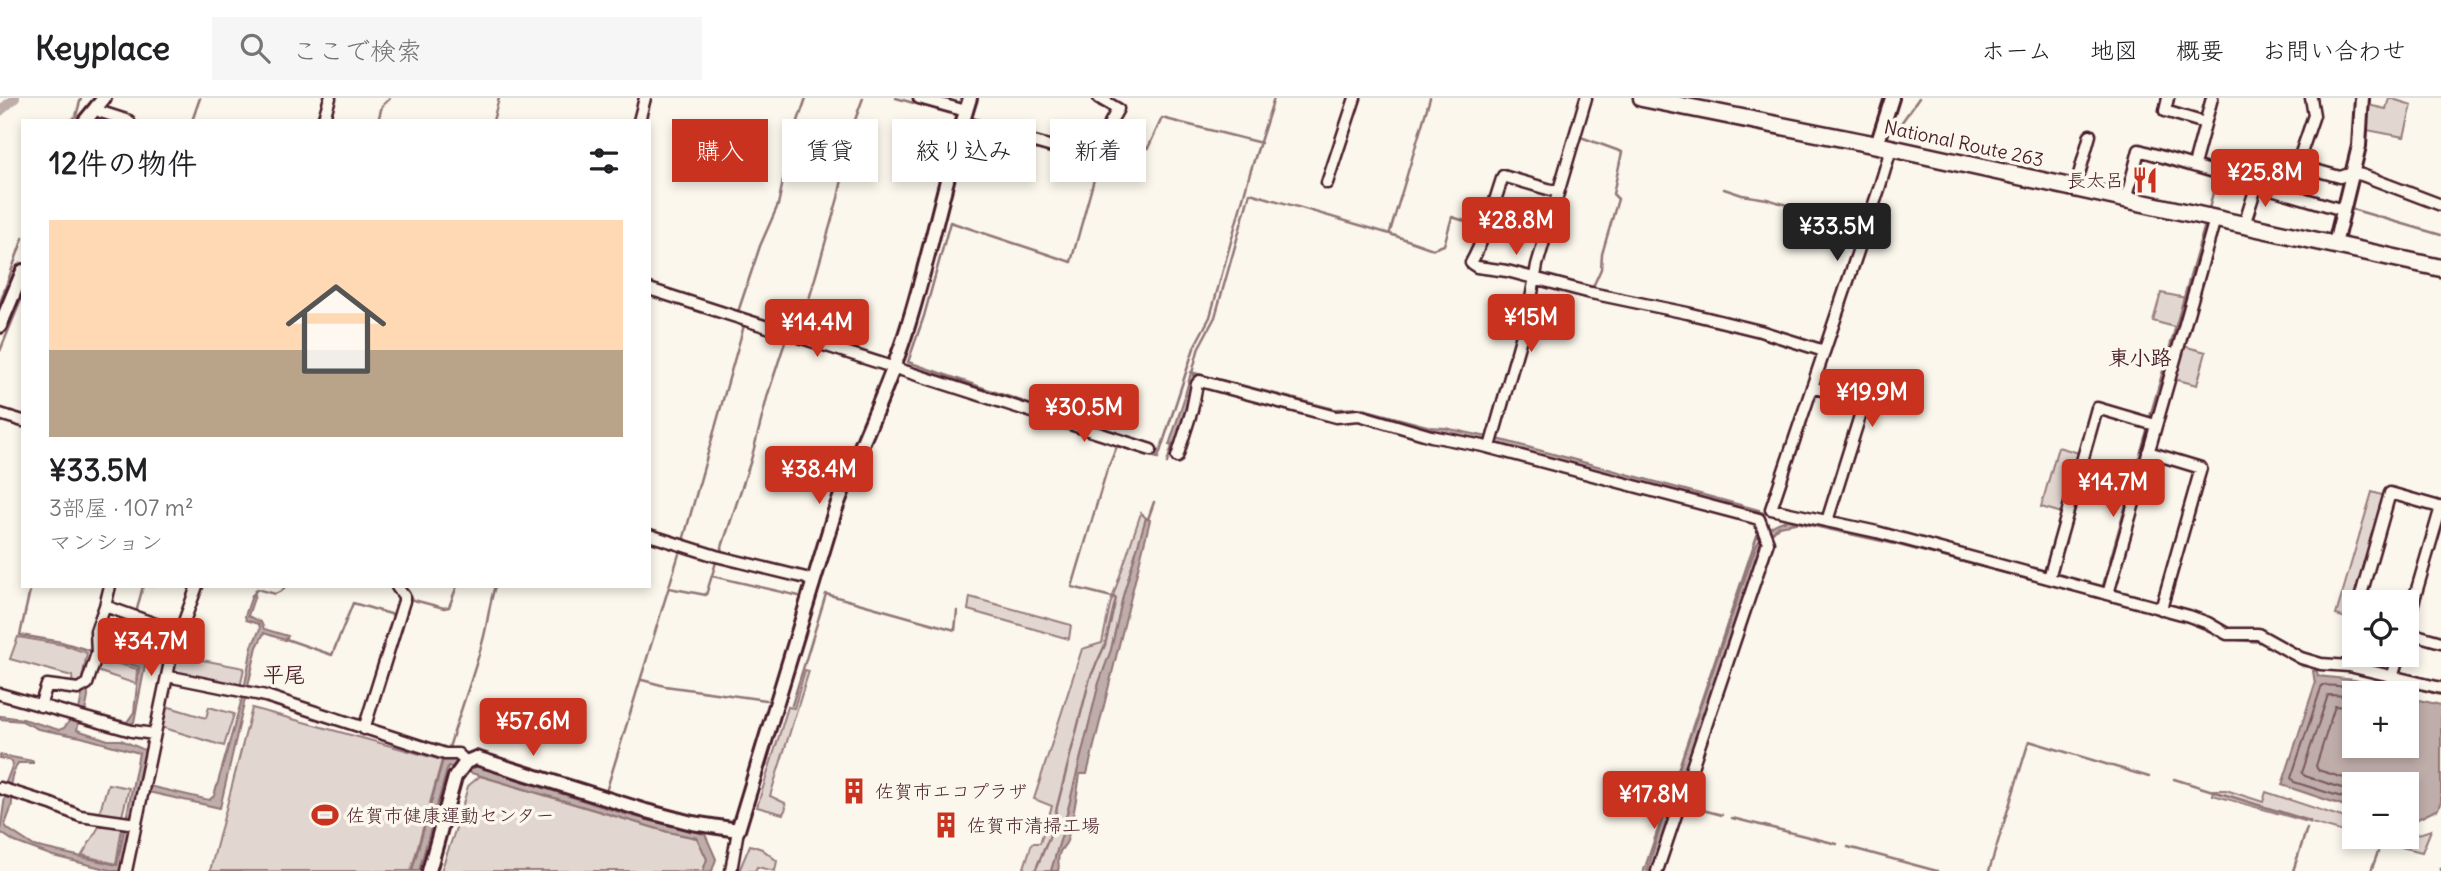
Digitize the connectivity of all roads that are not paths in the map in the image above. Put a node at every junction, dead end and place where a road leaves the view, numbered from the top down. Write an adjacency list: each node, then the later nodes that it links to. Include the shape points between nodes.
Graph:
1 (330, 98): 17 (street)
2 (645, 98): 18 (street)
3 (919, 98): 14 (street)
4 (1354, 98): 24 (street)
5 (1586, 98): 27 (street)
6 (1642, 98): 21 (highway, National Route 263)
7 (1892, 98): 21 (street)
8 (2168, 98): 19 (street, via 2165,111)
9 (2212, 98): 19 (street)
10 (2311, 98): 23 (street, via 2314,115 2297,165 2340,177)
11 (2362, 98): 23 (street, via 2360,146)
12 (1100, 99): 14 (street, via 1118,109 1096,156)
13 (100, 102): 15 (street); 16 (street, via 101,112)
14 (966, 110): 40 (street)
15 (87, 119)
16 (123, 119)
17 (324, 119)
18 (640, 119)
19 (2205, 123): 22 (street)
20 (2090, 135): 26 (street)
21 (1884, 147): 26 (highway, National Route 263); 39 (street, via 1880,189)
22 (2194, 165): 25 (street); 28 (street, via 2139,150)
23 (2352, 173): 29 (street); 30 (street)
24 (1327, 183)
25 (2257, 184): 30 (street); 32 (street)
26 (2075, 189): 28 (highway, National Route 263)
27 (1556, 191): 36 (street); 36 (street, via 1503,176 1471,263)
28 (2126, 200): 31 (highway, National Route 263)
29 (2441, 205)
30 (2343, 209): 33 (street)
31 (2215, 219): 32 (highway, National Route 263); 44 (street)
32 (2244, 225): 33 (highway, National Route 263)
33 (2334, 244): 34 (highway, National Route 263)
34 (2441, 268)
35 (21, 276): 38 (street)
36 (1536, 278): 39 (street, via 1760,331); 45 (street)
37 (651, 290): 40 (street)
38 (0, 326)
39 (1820, 350): 41 (street)
40 (894, 367): 46 (street); 53 (street, via 844,486)
41 (1812, 387): 50 (street, via 1864,403); 50 (street, via 1771,509)
42 (0, 414): 43 (street)
43 (21, 420)
44 (2150, 424): 47 (street); 52 (street, via 2097,408)
45 (1491, 442): 48 (street, via 1431,436 1359,415 1336,417 1200,381); 80 (street, via 1759,519 1768,542)
46 (1151, 450)
47 (2148, 452): 59 (street); 61 (street, via 2201,468)
48 (1177, 457)
49 (2441, 509): 57 (street, via 2390,493); 58 (street)
50 (1827, 521): 52 (street)
51 (651, 536): 53 (street)
52 (2049, 578): 59 (street)
53 (814, 583): 76 (street)
54 (110, 588): 60 (street)
55 (196, 588): 62 (street)
56 (397, 588): 71 (street, via 404,598)
57 (2362, 590)
58 (2418, 590)
59 (2103, 593): 61 (street)
60 (105, 606): 62 (street); 70 (street, via 96,631 97,653 85,686 78,690 47,685)
61 (2161, 609): 67 (street, via 2208,623 2227,634 2258,635 2320,664)
62 (178, 632): 66 (street)
63 (2419, 634): 64 (street)
64 (2441, 642)
65 (2395, 667): 67 (street)
66 (167, 676): 71 (street, via 245,691); 72 (street)
67 (2392, 678): 68 (street)
68 (2441, 688)
69 (0, 694): 70 (street)
70 (40, 706): 72 (street)
71 (364, 729): 73 (street, via 447,755 458,754)
72 (154, 734): 75 (street)
73 (466, 762): 76 (street, via 486,760 692,823); 78 (street, via 457,773)
74 (6, 789): 75 (street, via 80,816)
75 (136, 824): 77 (street)
76 (738, 830): 79 (street)
77 (126, 871)
78 (429, 871)
79 (730, 871)
80 (1657, 871)

